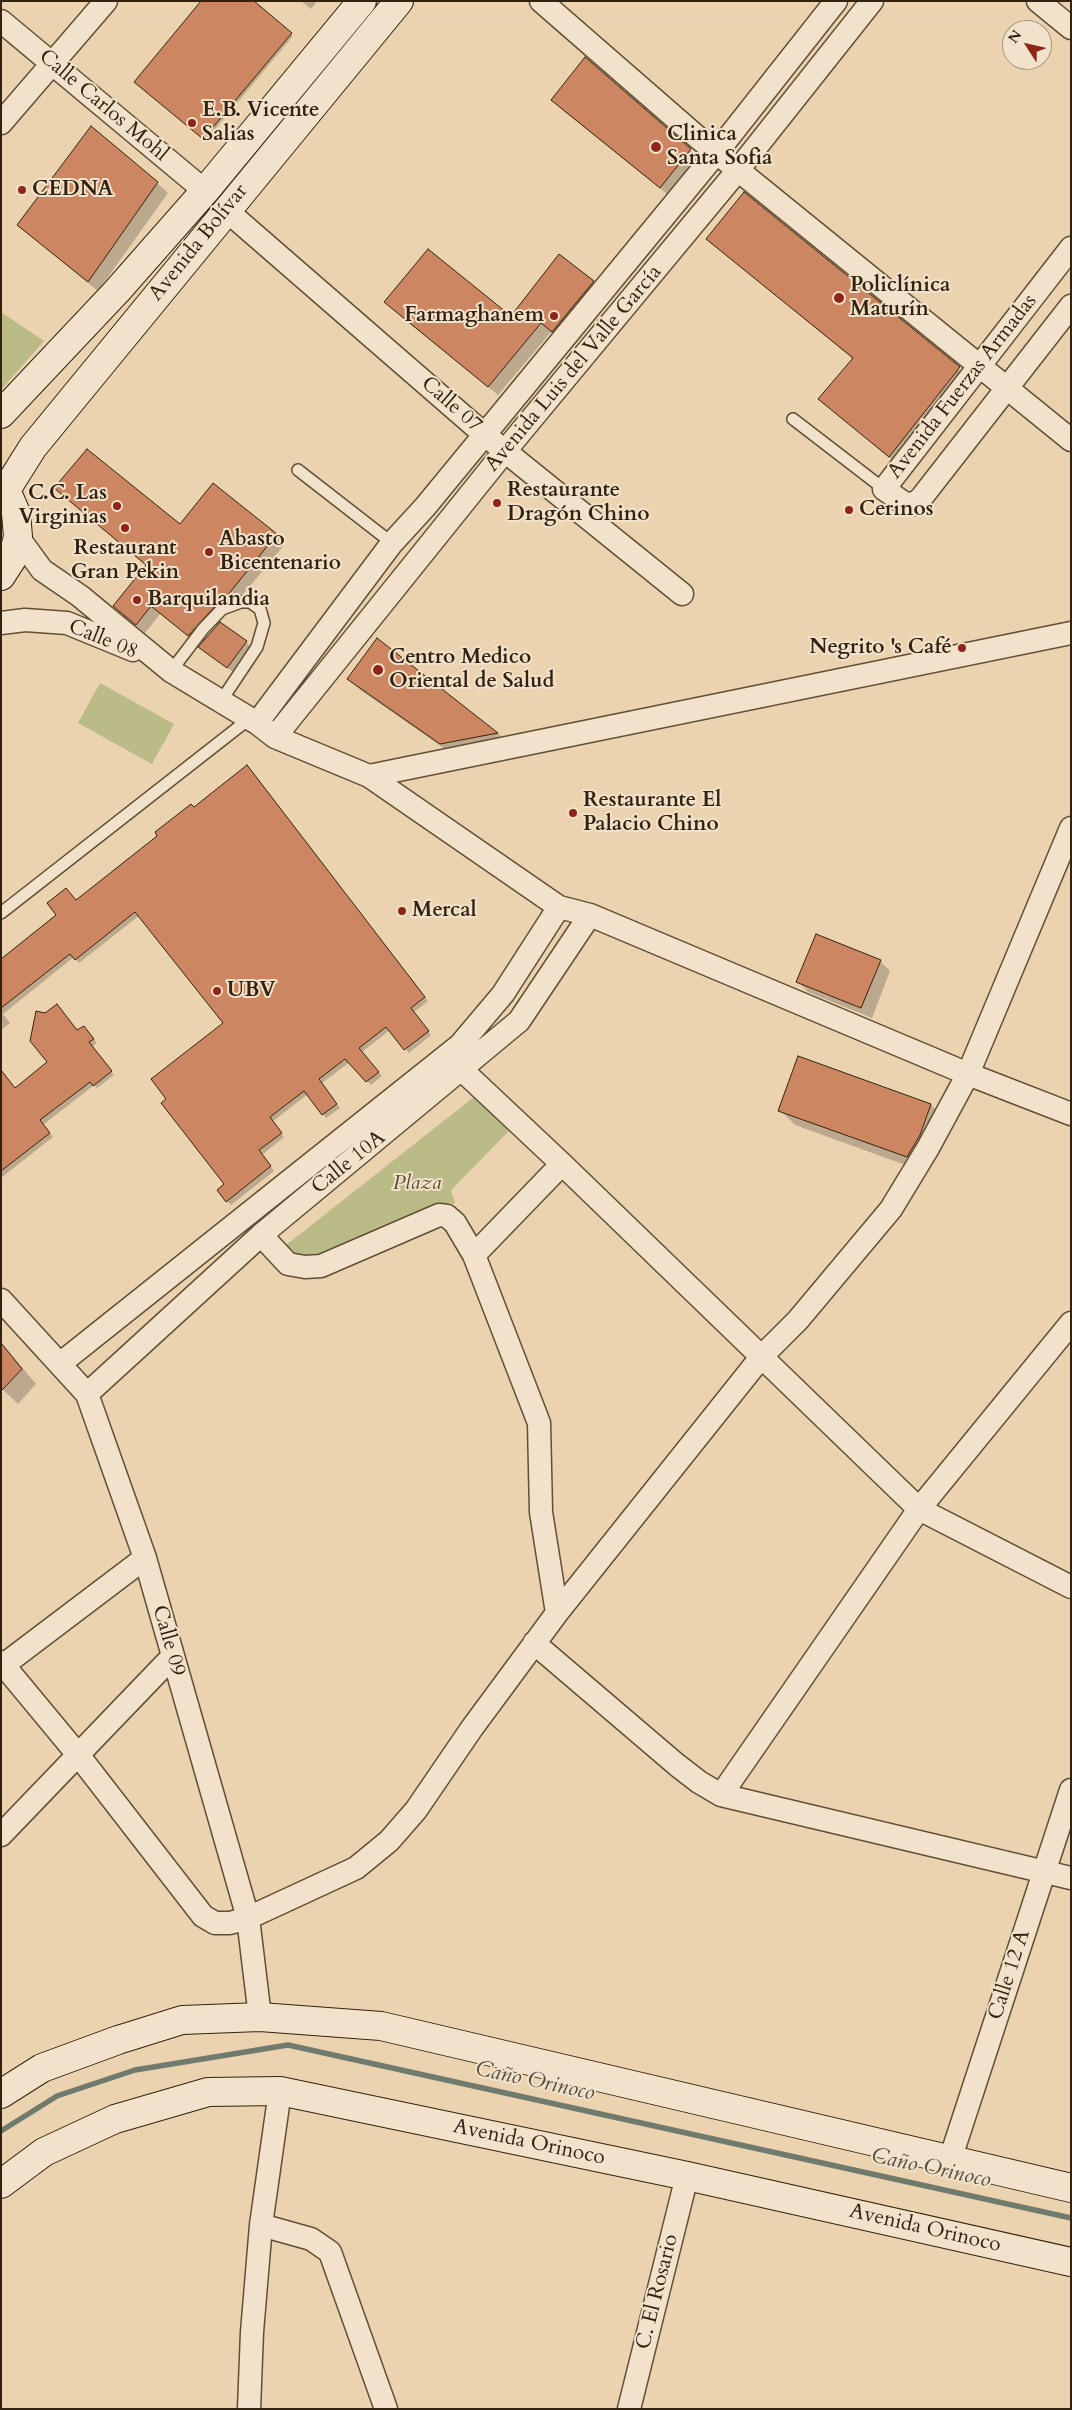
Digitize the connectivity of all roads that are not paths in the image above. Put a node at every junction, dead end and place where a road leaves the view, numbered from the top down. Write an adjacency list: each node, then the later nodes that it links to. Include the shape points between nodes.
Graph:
1 (106, 1): 10 (street)
2 (362, 1): 14 (street, Avenida Bolívar)
3 (399, 1): 15 (street, Avenida Bolívar)
4 (541, 1): 12 (street)
5 (836, 1): 12 (street, Avenida Luis del Valle García)
6 (872, 1): 13 (street, Avenida Luis del Valle García)
7 (1038, 1): 9 (street)
8 (1, 21): 10 (street, Calle Carlos Mohl)
9 (1071, 28)
10 (51, 63): 11 (street); 14 (street, Calle Carlos Mohl)
11 (1, 123)
12 (717, 152): 13 (street); 22 (street, Avenida Luis del Valle García)
13 (738, 170): 18 (street); 24 (street, Avenida Luis del Valle García)
14 (206, 191): 20 (street, Avenida Bolívar)
15 (226, 210): 22 (street, Calle 07); 26 (street, Avenida Bolívar)
16 (1071, 248): 18 (street, Avenida Fuerzas Armadas)
17 (1071, 306): 19 (street, Avenida Fuerzas Armadas)
18 (978, 366): 19 (street); 27 (street, Avenida Fuerzas Armadas)
19 (1006, 389): 23 (street); 27 (street, Avenida Fuerzas Armadas, via 915,504 904,503)
20 (1, 414)
21 (793, 418): 27 (lane)
22 (484, 435): 24 (street, Calle 07); 29 (street, Avenida Luis del Valle García)
23 (1071, 440)
24 (505, 451): 31 (street, Calle 07); 37 (street, Avenida Luis del Valle García)
25 (298, 470): 29 (lane)
26 (4, 488): 28 (street, via 16,513)
27 (884, 489)
28 (18, 538): 30 (street, via 12,559); 34 (street, via 42,570 80,596)
29 (392, 543): 36 (street, Avenida Luis del Valle García)
30 (1, 576)
31 (682, 594)
32 (1, 623): 34 (street, Calle 08, via 25,620 67,623 119,643)
33 (1071, 632): 38 (street)
34 (171, 671): 35 (street); 35 (lane, via 222,610 250,602 260,609 264,623 257,647)
35 (221, 701): 36 (street)
36 (253, 721): 37 (street); 42 (lane)
37 (275, 737): 38 (street)
38 (368, 776): 41 (street)
39 (1071, 828): 40 (street)
40 (1062, 868): 45 (street)
41 (559, 907): 43 (street); 53 (street, Calle 10A, via 503,994 460,1045)
42 (1, 912)
43 (590, 915): 44 (street, Calle 10A, via 519,1021); 45 (street)
44 (462, 1070): 47 (street); 48 (street, Calle 10A)
45 (968, 1074): 46 (street); 52 (street, via 891,1210 798,1320)
46 (1071, 1114)
47 (562, 1164): 49 (street); 52 (street)
48 (261, 1235): 49 (street, via 288,1264 321,1266 439,1215 448,1216 455,1223); 54 (street, Calle 10A)
49 (474, 1254): 58 (street, via 539,1423 541,1512)
50 (1, 1300): 53 (street, Calle 09)
51 (1071, 1323): 55 (street)
52 (762, 1356): 55 (street); 58 (street)
53 (61, 1363): 54 (street, Calle 09)
54 (87, 1394): 56 (street, Calle 09)
55 (920, 1509): 57 (street); 64 (street)
56 (145, 1558): 60 (street, Calle 09); 61 (street)
57 (1071, 1587)
58 (557, 1613): 59 (street)
59 (534, 1643): 64 (street, via 699,1782); 68 (street, via 416,1810 389,1841 356,1868)
60 (172, 1657): 62 (street); 68 (street, Calle 09)
61 (2, 1665): 62 (street)
62 (79, 1756): 65 (street); 68 (street, via 203,1916 215,1923)
63 (1071, 1790): 66 (street, Calle 12 A)
64 (721, 1795): 66 (street)
65 (1, 1835)
66 (1044, 1872): 67 (street); 72 (street, Calle 12 A)
67 (1071, 1878)
68 (248, 1918): 69 (street, Calle 09)
69 (260, 2017): 71 (street, via 182,2020 42,2068); 72 (street, via 381,2026)
70 (280, 2090): 73 (street, Avenida Orinoco); 74 (street, Avenida Orinoco, via 208,2092 115,2119 44,2152); 76 (street)
71 (1, 2094)
72 (950, 2160): 75 (street)
73 (687, 2176): 77 (street, Avenida Orinoco); 80 (street, C. El Rosario)
74 (1, 2184)
75 (1071, 2188)
76 (261, 2224): 78 (street, via 252,2332); 79 (street, via 311,2239 330,2252)
77 (1071, 2262)
78 (250, 2409)
79 (386, 2409)
80 (629, 2409)

